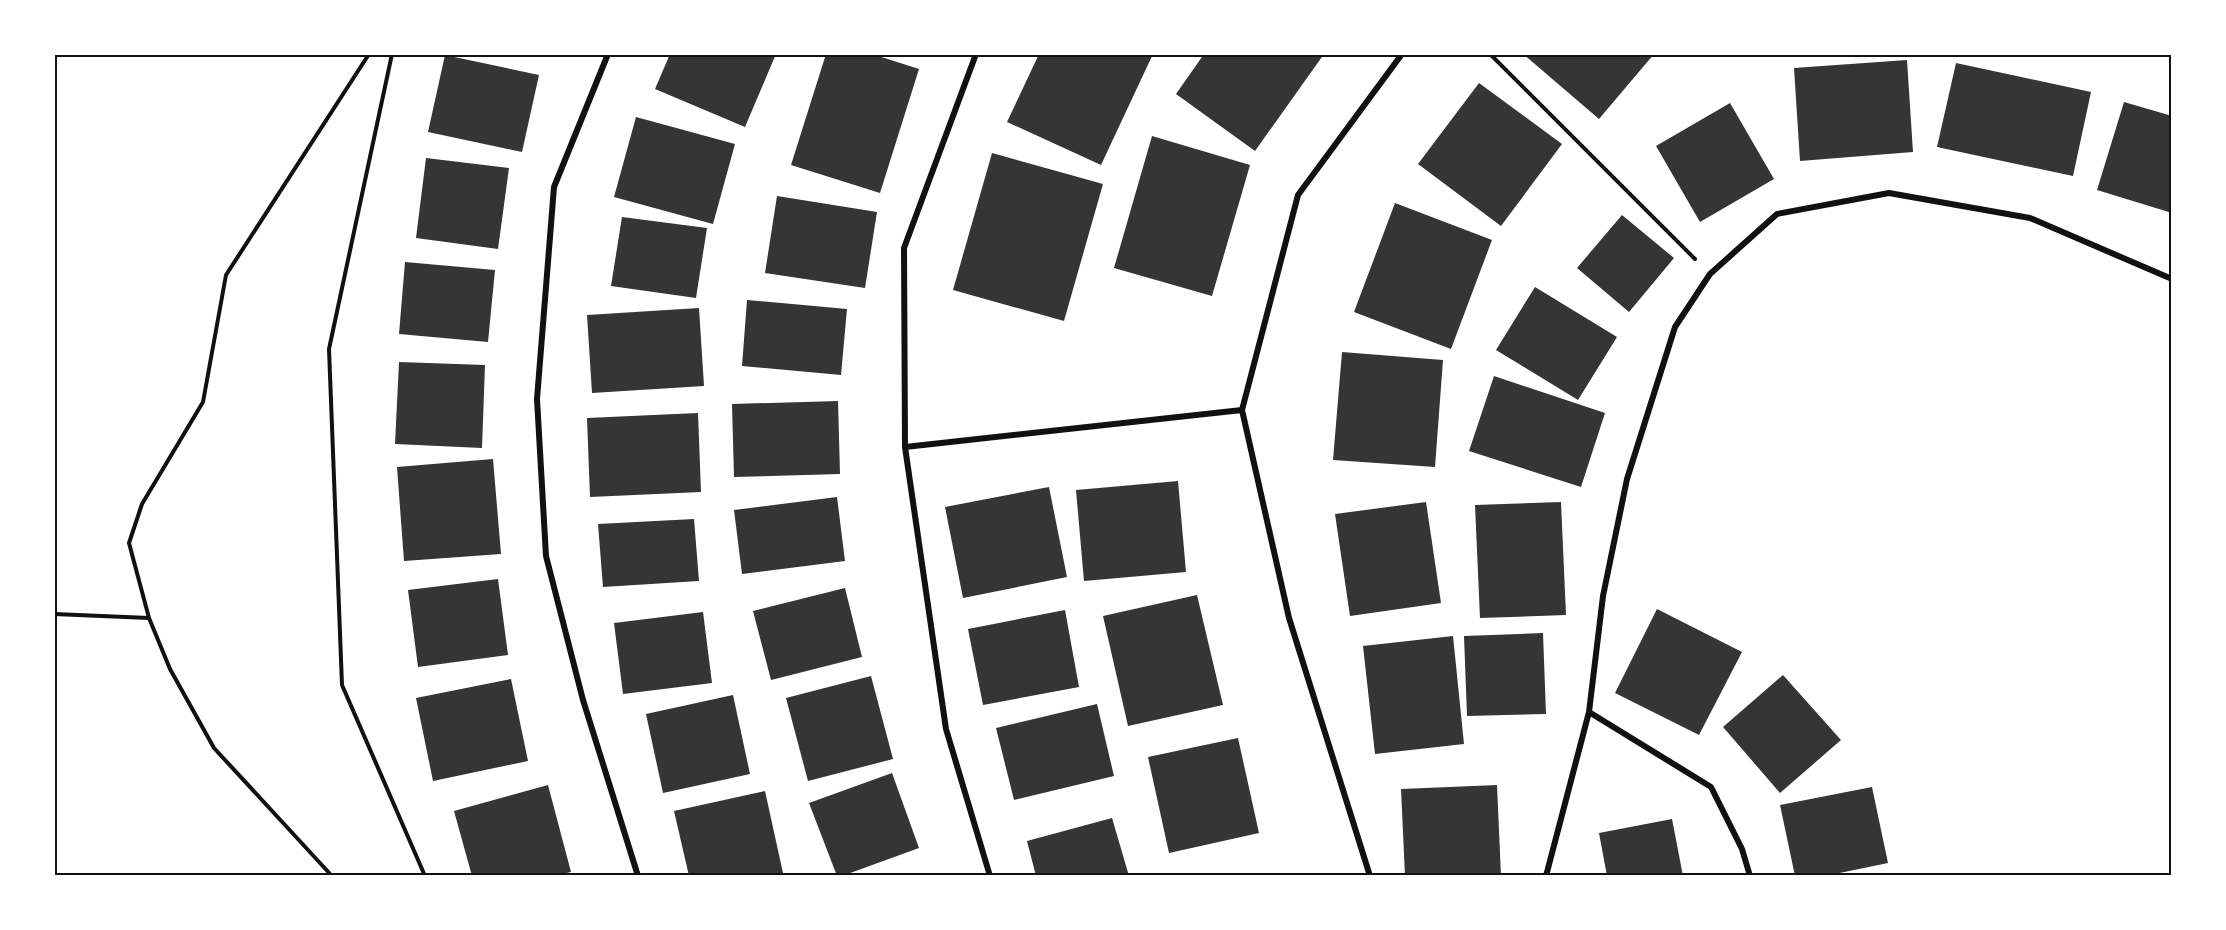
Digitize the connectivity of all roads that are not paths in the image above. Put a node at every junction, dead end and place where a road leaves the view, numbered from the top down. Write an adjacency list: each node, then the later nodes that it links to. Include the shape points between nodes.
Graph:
1 (608, 54): 8 (street, via 554,187 537,399 546,556 584,700)
2 (976, 54): 6 (street, via 904,248)
3 (1402, 54): 5 (street, via 1298,195)
4 (2172, 279): 7 (street, via 2030,218 1889,193 1778,214 1710,274 1675,327 1627,479 1603,596)
5 (1242, 410): 6 (street); 10 (street, via 1289,618)
6 (905, 447): 9 (street, via 946,729)
7 (1589, 712): 11 (street); 12 (street, via 1712,787 1742,849)
8 (638, 876)
9 (990, 876)
10 (1370, 876)
11 (1546, 876)
12 (1750, 876)

